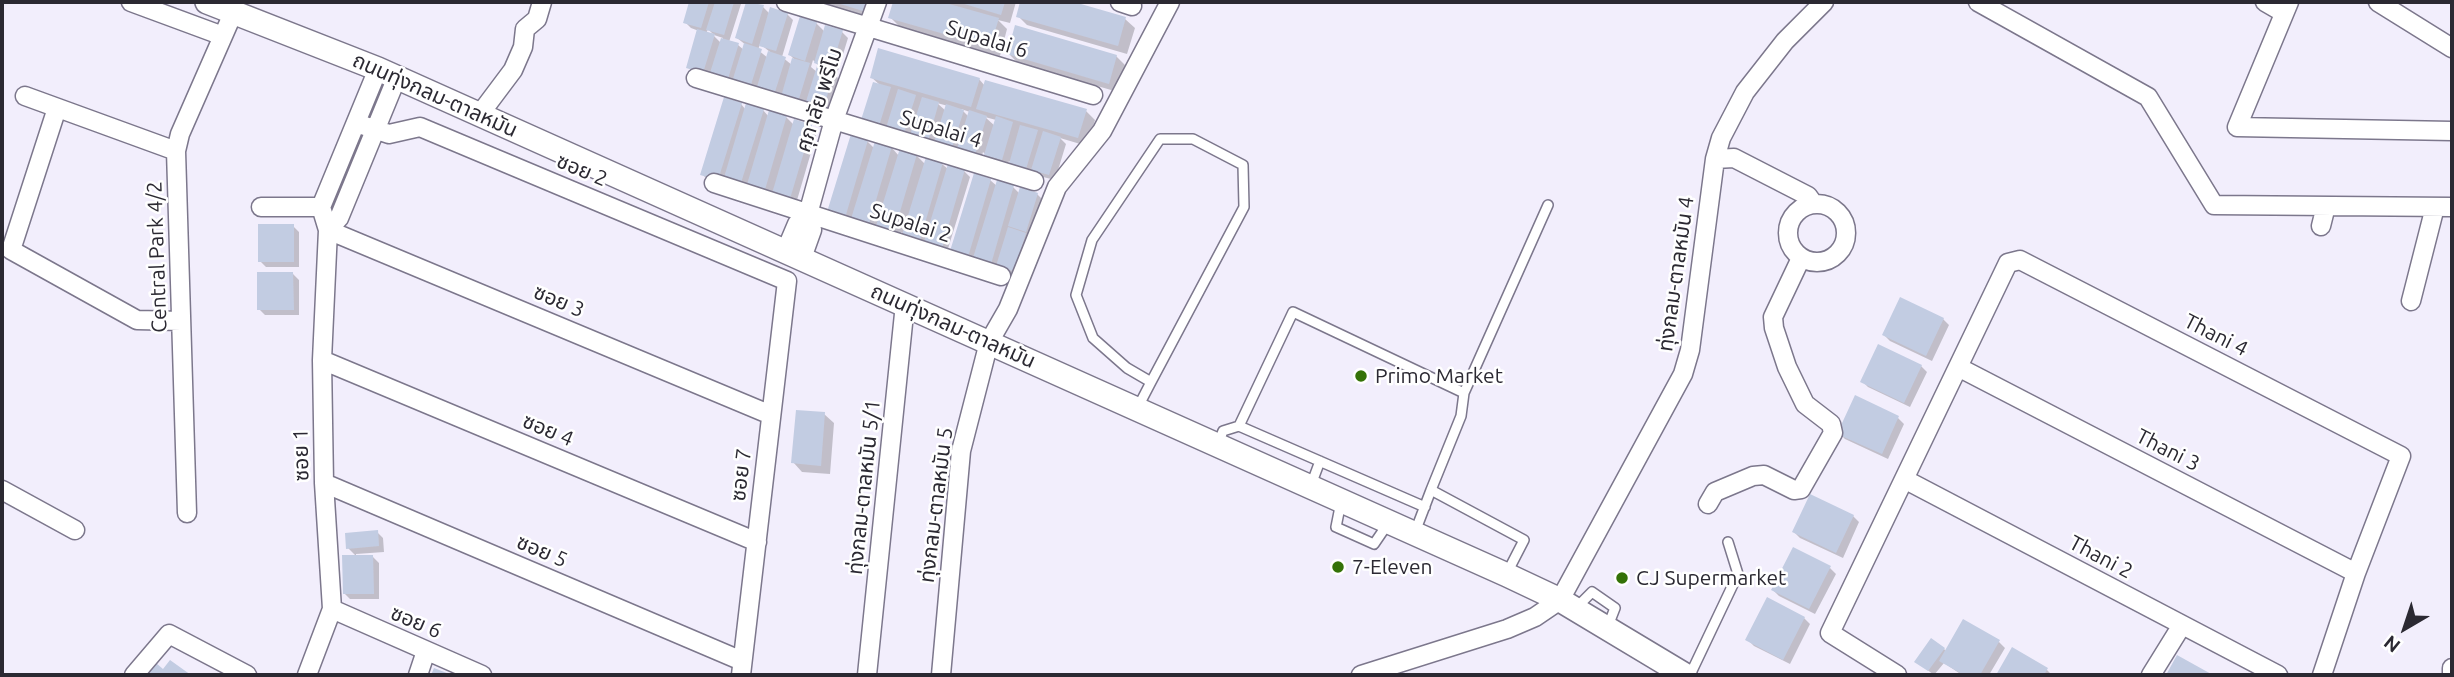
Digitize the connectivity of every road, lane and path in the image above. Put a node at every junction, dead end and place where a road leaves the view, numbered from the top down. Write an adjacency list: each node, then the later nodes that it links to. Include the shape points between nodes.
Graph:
1 (131, 2): 14 (street)
2 (207, 2): 12 (street, ถนนทุ่งกลม-ตาลหมัน)
3 (542, 2): 21 (street, via 537,19 526,29 513,70)
4 (786, 2): 13 (street, Supalai 6)
5 (877, 2): 13 (street, ศุภาลัย พรีโม)
6 (1170, 2): 46 (street, ทุ่งกลม-ตาลหมัน 5, via 1102,131 1057,187 1008,309)
7 (1824, 2): 27 (street, ทุ่งกลม-ตาลหมัน 4, via 1785,41 1745,92)
8 (1978, 2): 32 (street, via 2148,97 2214,205)
9 (2265, 2): 11 (street)
10 (2378, 2): 15 (street)
11 (2286, 7): 25 (street, via 2237,127)
12 (234, 11): 14 (street, Central Park 4/2); 16 (street, ถนนทุ่งกลม-ตาลหมัน)
13 (869, 26): 18 (street, Supalai 6); 22 (street, ศุภาลัย พรีโม)
14 (223, 36): 26 (street, Central Park 4/2)
15 (2452, 48)
16 (388, 73): 21 (street, ถนนทุ่งกลม-ตาลหมัน); 23 (street); 24 (street, ซอย 1)
17 (696, 78): 22 (street, Supalai 4)
18 (1093, 95)
19 (25, 96): 20 (street)
20 (58, 108): 26 (street); 45 (street, via 11,250 137,320)
21 (480, 114): 39 (street, ถนนทุ่งกลม-ตาลหมัน)
22 (834, 121): 28 (street, Supalai 4); 36 (street, ศุภาลัย พรีโม)
23 (356, 123): 24 (street, ซอย 2); 34 (street)
24 (375, 130): 38 (street, ซอย 1, via 339,218); 42 (street, ซอย 2, via 389,134 420,127)
25 (2452, 131)
26 (176, 151): 45 (street, Central Park 4/2)
27 (1715, 159): 30 (street, via 1734,158 1808,196); 70 (street, ทุ่งกลม-ตาลหมัน 4, via 1683,374)
28 (1034, 181)
29 (714, 183): 36 (street, Supalai 2)
30 (1813, 203): 40 (street, via 1801,207 1788,228 1788,240); 40 (street, via 1834,208 1842,216 1846,238 1835,257 1814,262)
31 (1548, 205): 50 (lane)
32 (2326, 206): 35 (street); 37 (street)
33 (261, 207): 34 (street)
34 (321, 207): 38 (street, ซอย 1)
35 (2444, 207): 43 (street)
36 (808, 214): 39 (street, ศุภาลัย พรีโม, via 797,224); 41 (street, Supalai 2)
37 (2321, 226)
38 (328, 230): 47 (street, ซอย 1); 52 (street, ซอย 3)
39 (794, 254): 44 (street, ถนนทุ่งกลม-ตาลหมัน)
40 (1801, 258): 61 (street, via 1773,317 1774,328 1805,404 1831,424 1833,433 1801,489 1764,475 1753,476 1715,492)
41 (1001, 276)
42 (787, 281): 52 (street, ซอย 7)
43 (2412, 301)
44 (905, 304): 46 (street, ถนนทุ่งกลม-ตาลหมัน); 82 (street, ทุ่งกลม-ตาลหมัน 5/1)
45 (181, 321): 63 (street, Central Park 4/2)
46 (989, 342): 51 (street, ถนนทุ่งกลม-ตาลหมัน); 83 (street, ทุ่งกลม-ตาลหมัน 5, via 961,451)
47 (322, 359): 57 (street, ซอย 1); 66 (street, ซอย 4)
48 (1958, 367): 56 (street); 68 (street, Thani 3); 68 (street, Thani 4, via 2008,263 2020,260 2401,456)
49 (1151, 382): 49 (lane, via 1244,207 1243,165 1193,139 1160,139 1092,240 1076,295 1093,338); 51 (lane)
50 (1464, 393): 53 (lane, via 1293,312); 60 (lane, via 1461,416)
51 (1137, 409): 54 (street, ถนนทุ่งกลม-ตาลหมัน)
52 (771, 415): 66 (street, ซอย 7)
53 (1239, 426): 54 (lane, via 1223,431); 55 (lane)
54 (1217, 444): 58 (street, ถนนทุ่งกลม-ตาลหมัน)
55 (1320, 461): 58 (lane); 62 (lane)
56 (1904, 479): 72 (street, Thani 2); 85 (street, via 1830,633)
57 (324, 483): 71 (street, ซอย 1); 74 (street, ซอย 5)
58 (1311, 487): 65 (street, ถนนทุ่งกลม-ตาลหมัน)
59 (2, 489): 64 (street)
60 (1431, 490): 62 (lane); 69 (lane, via 1524,540)
61 (1708, 503)
62 (1425, 507): 65 (lane)
63 (187, 513)
64 (75, 530)
65 (1415, 533): 69 (street, ถนนทุ่งกลม-ตาลหมัน)
66 (757, 542): 74 (street, ซอย 7)
67 (1728, 542): 76 (lane, via 1738,574)
68 (2356, 573): 88 (street)
69 (1507, 575): 70 (street, ถนนทุ่งกลม-ตาลหมัน)
70 (1567, 605): 76 (street, ถนนทุ่งกลม-ตาลหมัน); 84 (street)
71 (331, 609): 73 (street, ซอย 6); 79 (street, ซอย 1)
72 (2182, 625): 86 (street); 87 (street, Thani 2)
73 (426, 651): 80 (street); 81 (street, ซอย 6)
74 (742, 668)
75 (2452, 668): 89 (street)
76 (1683, 674)
77 (134, 675): 78 (street, via 169,634)
78 (247, 675)
79 (307, 675)
80 (418, 675)
81 (482, 675)
82 (867, 675)
83 (940, 675)
84 (1362, 675)
85 (1897, 675)
86 (2151, 675)
87 (2277, 675)
88 (2322, 675)
89 (2452, 675)

